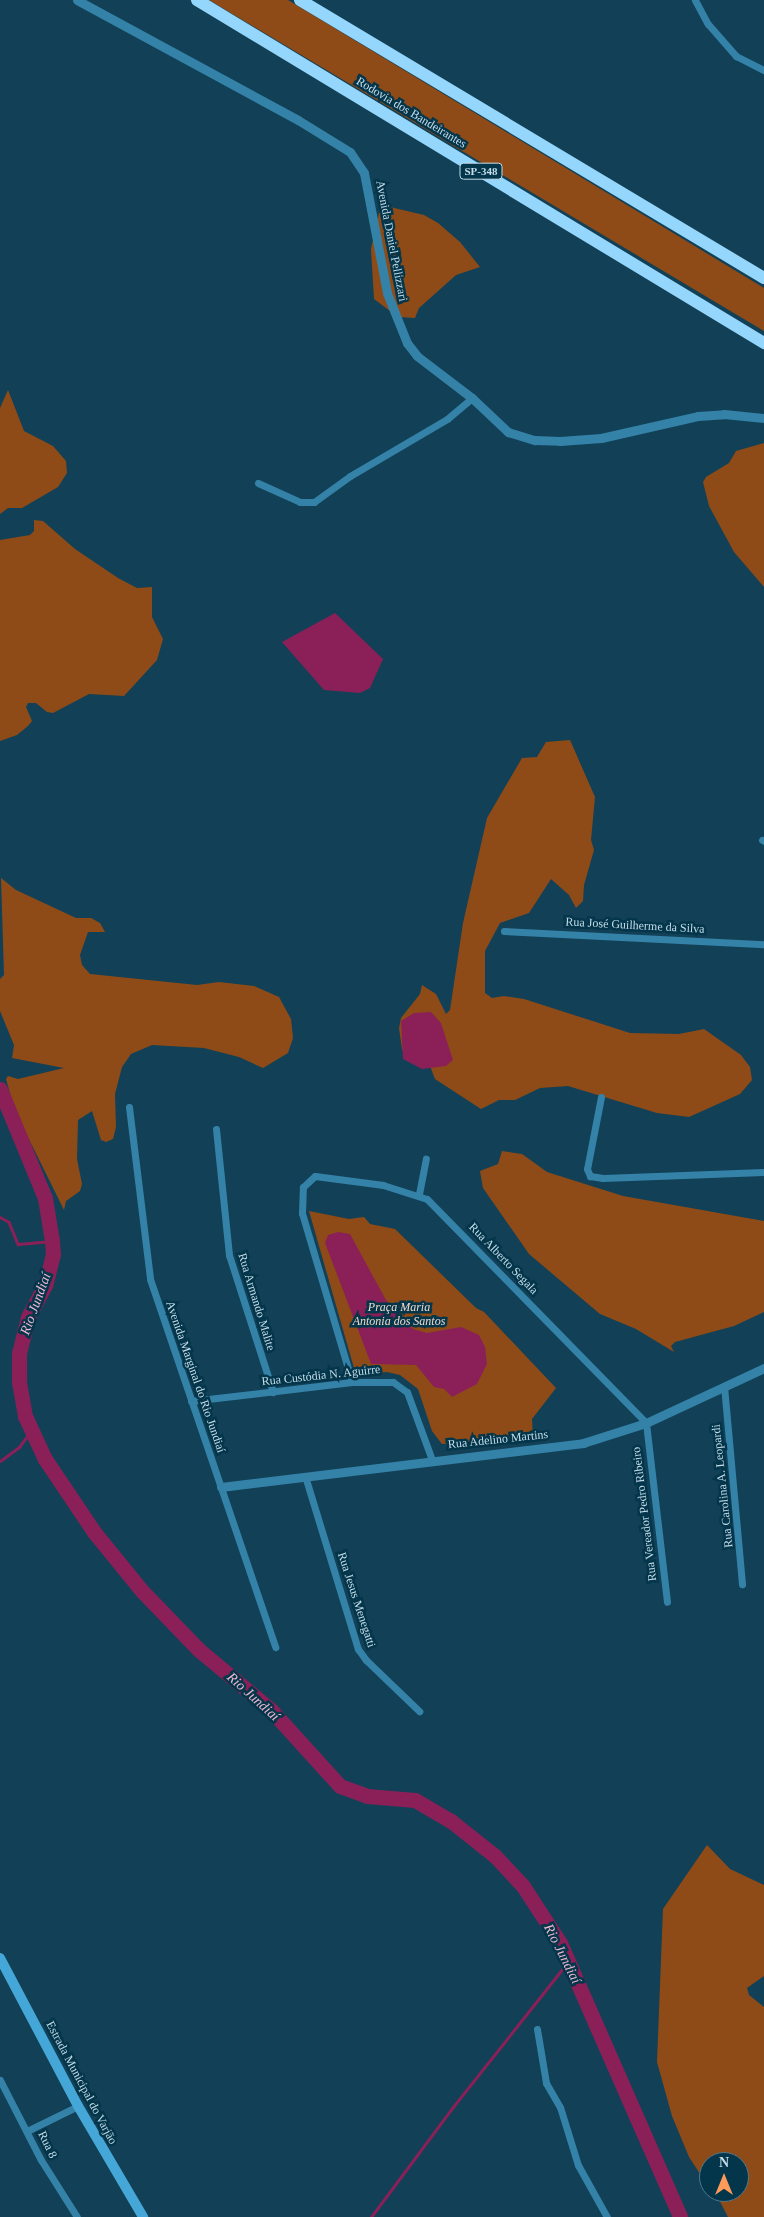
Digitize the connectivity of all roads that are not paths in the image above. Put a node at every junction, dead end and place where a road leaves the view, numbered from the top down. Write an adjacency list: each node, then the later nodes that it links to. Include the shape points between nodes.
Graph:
1 (77, 0): 8 (street, Avenida Daniel Pellizzari, via 298,120 350,152 364,173 387,293 407,343 417,356)
2 (197, 0): 7 (highway, Rodovia dos Bandeirantes / SP-348)
3 (300, 0): 6 (highway)
4 (695, 0): 5 (street, via 708,24 736,56)
5 (764, 70)
6 (764, 278)
7 (764, 343)
8 (472, 398): 9 (street, Avenida Daniel Pellizzari, via 508,432 535,440 601,438 724,414); 10 (street, via 447,419 350,476 314,502 300,502)
9 (764, 418)
10 (258, 484)
11 (504, 931): 12 (street, Rua José Guilherme da Silva)
12 (764, 944)
13 (601, 1097): 17 (street, via 587,1169 590,1176)
14 (129, 1107): 23 (street, Avenida Marginal do Rio Jundiaí, via 150,1279)
15 (216, 1129): 22 (street, Rua Armando Malite, via 229,1255)
16 (426, 1159): 18 (street)
17 (764, 1172)
18 (419, 1194): 20 (street, Rua Alberto Segala, via 332,1176 310,1178 300,1196 305,1231); 24 (street, Rua Alberto Segala, via 444,1214)
19 (764, 1368): 21 (street, Rua Adelino Martins)
20 (352, 1382): 22 (street, Rua Custódia N. Aguirre); 25 (street, Rua Custódia N. Aguirre, via 383,1380 399,1384 407,1392)
21 (724, 1386): 24 (street, Rua Adelino Martins); 28 (street, Rua Carolina A. Leopardi)
22 (273, 1392): 23 (street, Rua Custódia N. Aguirre)
23 (191, 1401): 27 (street, Avenida Marginal do Rio Jundiaí)
24 (646, 1423): 25 (street, Rua Adelino Martins, via 583,1443); 29 (street, Rua Vereador Pedro Ribeiro)
25 (432, 1460): 26 (street, Rua Adelino Martins)
26 (305, 1476): 27 (street, Rua Adelino Martins); 31 (street, Rua Jesus Menegatti, via 358,1649)
27 (221, 1487): 30 (street, Avenida Marginal do Rio Jundiaí)
28 (742, 1584)
29 (667, 1602)
30 (275, 1647)
31 (419, 1711)
32 (0, 1958): 35 (main road, Estrada Municipal do Varjão)
33 (537, 2029): 39 (street, via 546,2083 560,2107 578,2165)
34 (0, 2080): 36 (street, Rua 8)
35 (78, 2106): 36 (street); 38 (main road, Estrada Municipal do Varjão)
36 (27, 2131): 37 (street, Rua 8)
37 (76, 2217)
38 (143, 2217)
39 (607, 2217)

